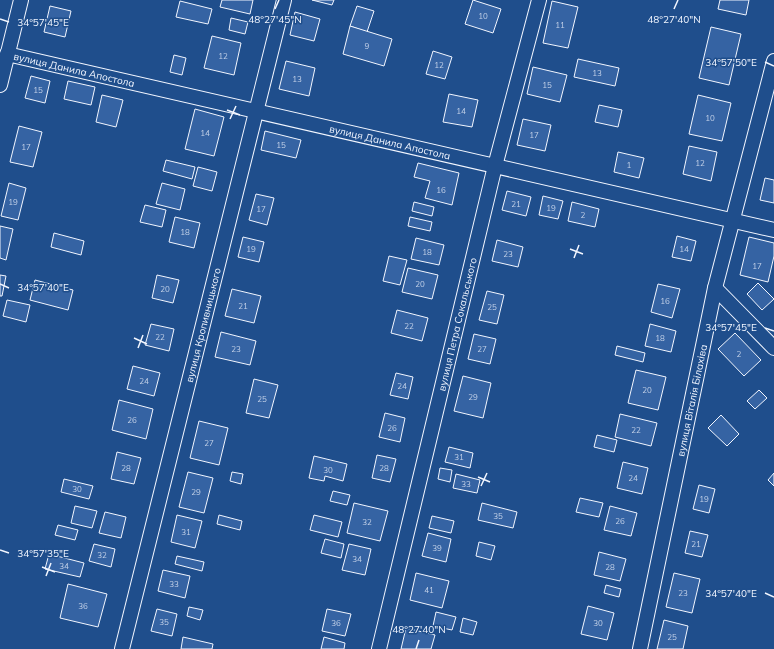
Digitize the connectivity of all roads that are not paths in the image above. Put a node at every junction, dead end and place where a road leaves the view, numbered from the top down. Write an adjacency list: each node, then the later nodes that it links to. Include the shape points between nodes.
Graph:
1 (22, 0): 4 (street)
2 (284, 0): 7 (street, вулиця Кропивницького)
3 (539, 0): 8 (street, вулиця Петра Сокальського)
4 (7, 54): 6 (street); 7 (street, вулиця Данила Апостола)
5 (774, 61): 9 (street, вулиця Віталія Білахіва)
6 (0, 85)
7 (256, 110): 8 (street, вулиця Данила Апостола); 13 (street, вулиця Кропивницького)
8 (495, 166): 9 (street, вулиця Данила Апостола); 14 (street, вулиця Петра Сокальського)
9 (733, 221): 10 (street, вулиця Данила Апостола); 11 (street, вулиця Віталія Білахіва)
10 (774, 230)
11 (715, 288): 12 (street); 15 (street, вулиця Віталія Білахіва)
12 (774, 348)
13 (122, 649)
14 (379, 649)
15 (640, 649)

